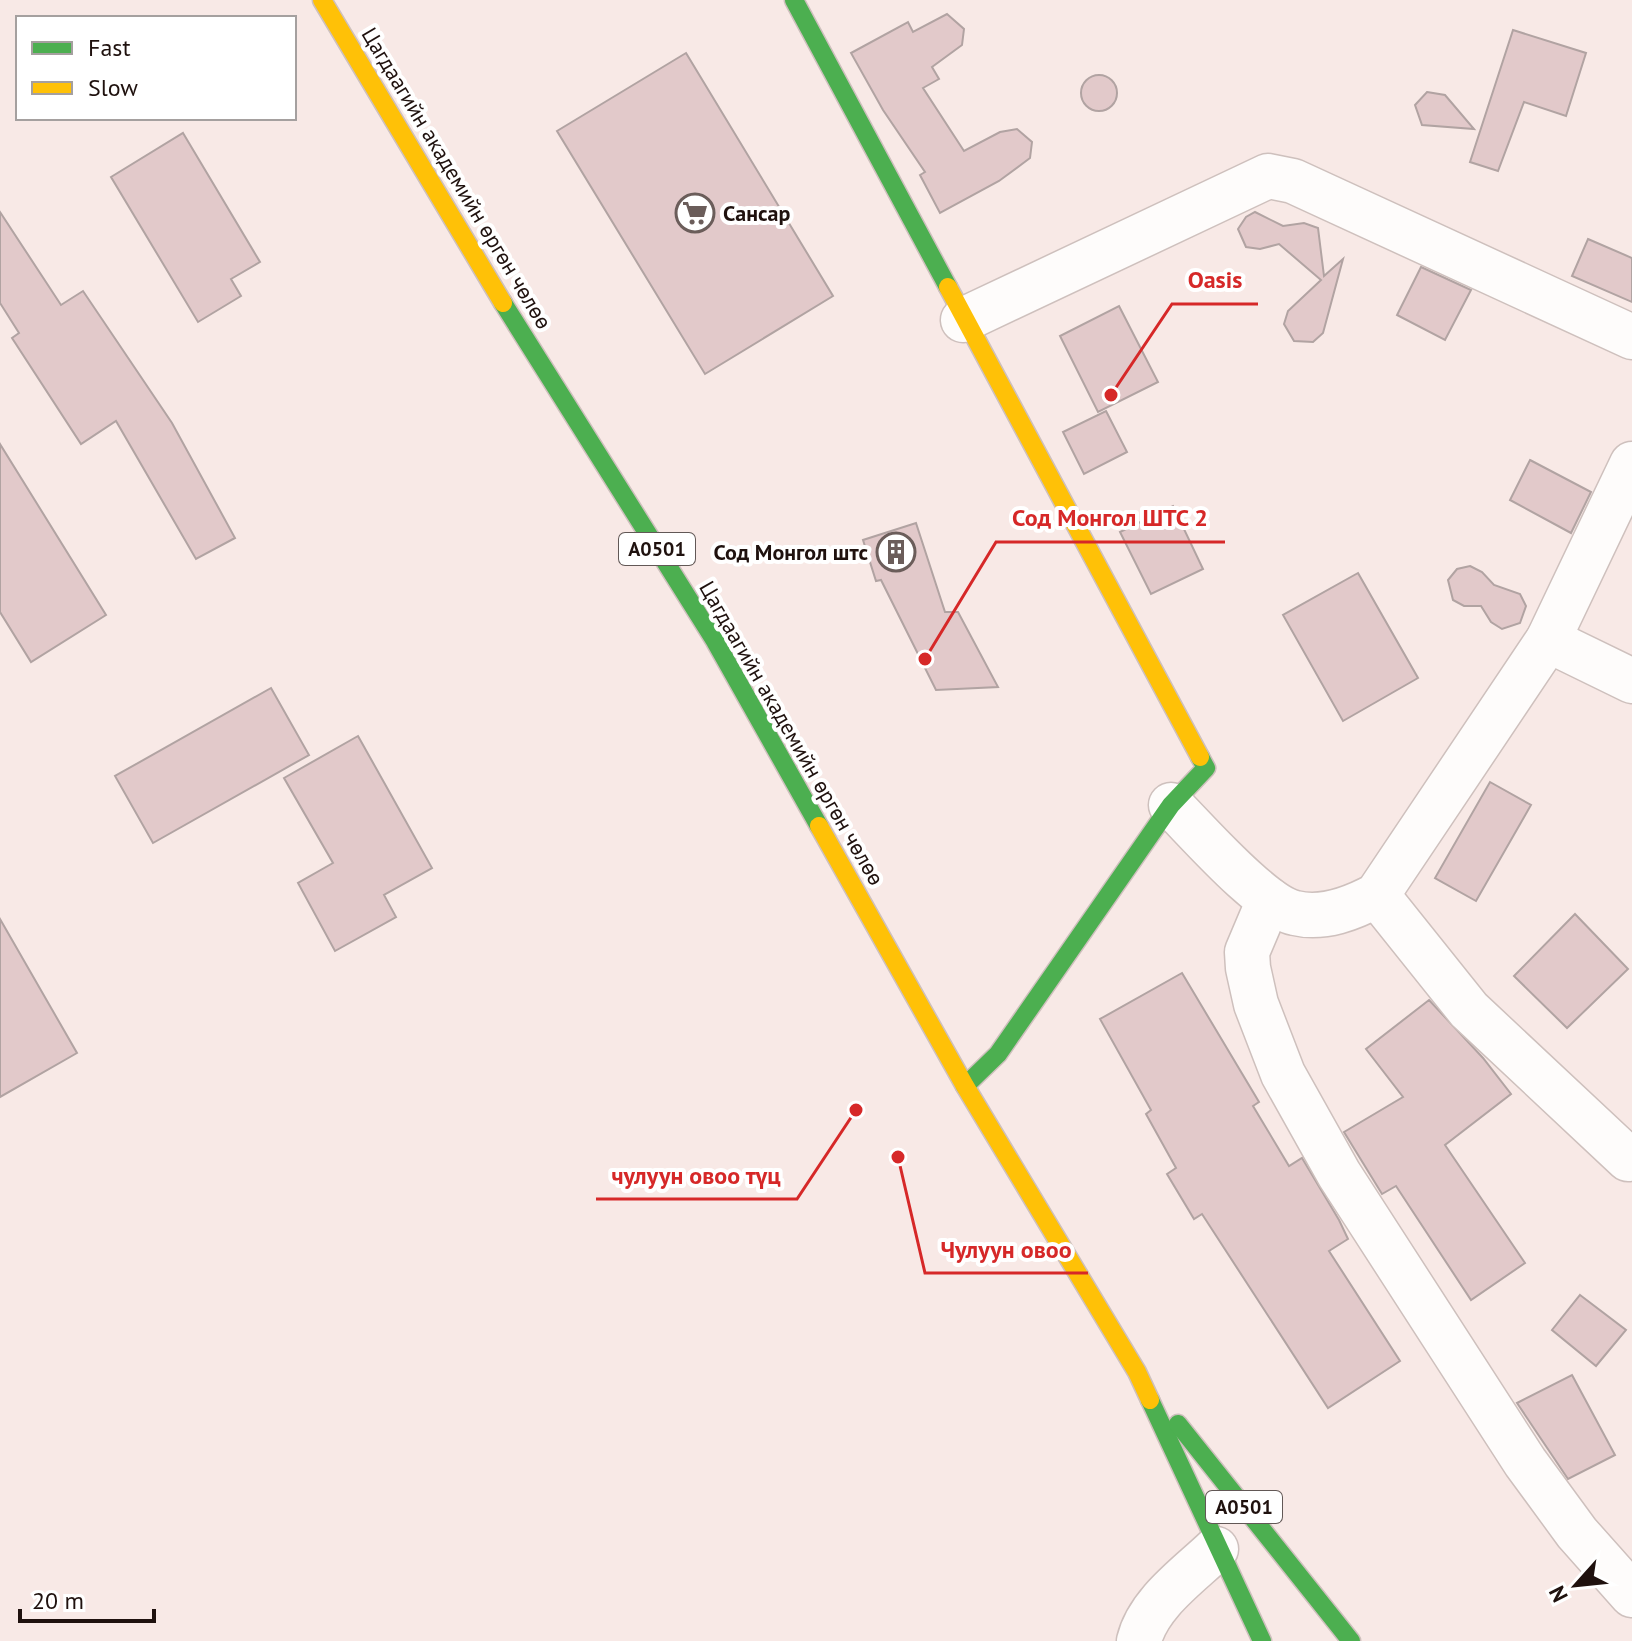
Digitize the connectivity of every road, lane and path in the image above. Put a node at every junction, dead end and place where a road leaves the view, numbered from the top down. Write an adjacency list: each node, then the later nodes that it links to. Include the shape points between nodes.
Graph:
1 (322, 0): 11 (main road, Цагдаагийн академийн өргөн чөлөө / A0501, via 525,340 715,641)
2 (794, 0): 3 (main road)
3 (963, 320): 4 (street, via 1268,176 1293,181); 8 (main road, via 1206,768)
4 (1632, 337)
5 (1632, 464): 6 (street)
6 (1548, 640): 7 (street); 9 (street)
7 (1632, 681)
8 (1171, 805): 10 (street); 11 (main road, via 1031,1009 998,1054)
9 (1377, 895): 10 (street, via 1353,908 1318,915 1294,913); 12 (street, via 1469,1010)
10 (1269, 900): 15 (street, via 1247,952 1248,968 1283,1074 1339,1174 1525,1462 1577,1533)
11 (965, 1086): 13 (main road, Цагдаагийн академийн өргөн чөлөө / A0501)
12 (1628, 1159)
13 (1137, 1372): 14 (main road, Цагдаагийн академийн өргөн чөлөө / A0501); 18 (main road, Цагдаагийн академийн өргөн чөлөө / A0501)
14 (1216, 1549): 16 (street, via 1160,1602); 17 (main road, Цагдаагийн академийн өргөн чөлөө / A0501)
15 (1626, 1575)
16 (1139, 1641)
17 (1262, 1641)
18 (1351, 1641)

